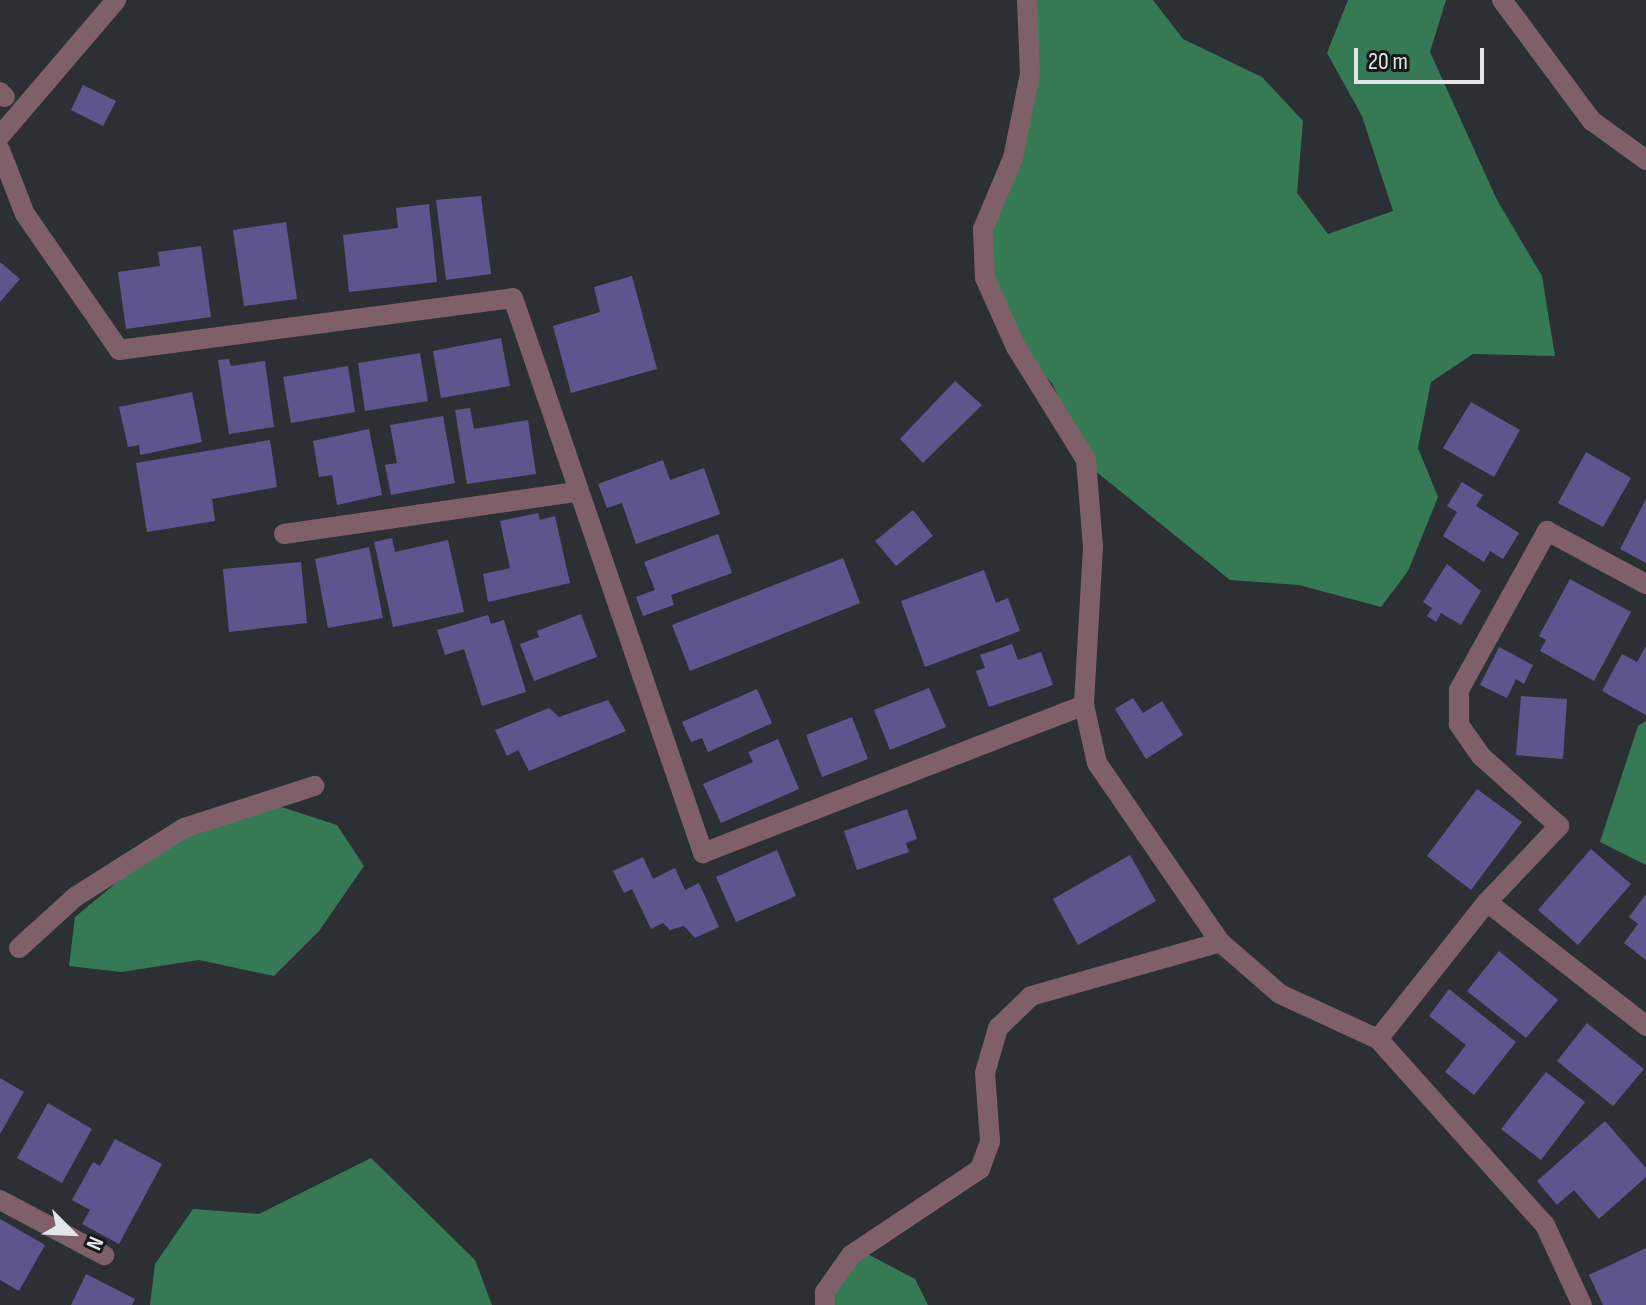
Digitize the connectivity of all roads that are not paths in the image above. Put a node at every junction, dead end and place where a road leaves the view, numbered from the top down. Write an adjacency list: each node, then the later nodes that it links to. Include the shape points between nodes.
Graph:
1 (116, 0): 4 (street)
2 (1027, 0): 10 (street, via 1030,74 1013,158 983,229 985,278 1016,347 1086,460 1093,547)
3 (1502, 0): 6 (street, via 1592,121)
4 (0, 136)
5 (0, 150): 7 (street, via 25,214 119,350 513,298)
6 (1646, 160)
7 (576, 492): 8 (street); 10 (street, via 703,853)
8 (284, 534)
9 (1646, 584): 12 (street, via 1547,531 1459,690 1459,724 1481,756 1559,826)
10 (1084, 705): 13 (street, via 1097,763)
11 (314, 786): 14 (street, via 184,828 75,897)
12 (1487, 902): 15 (street); 16 (street)
13 (1220, 942): 16 (street, via 1280,994); 19 (street, via 1031,996 998,1028 985,1073 990,1141 980,1169 851,1255 825,1292)
14 (19, 948)
15 (1646, 1026)
16 (1378, 1039): 20 (street, via 1545,1225)
17 (0, 1200): 18 (street)
18 (104, 1255)
19 (825, 1305)
20 (1582, 1305)

